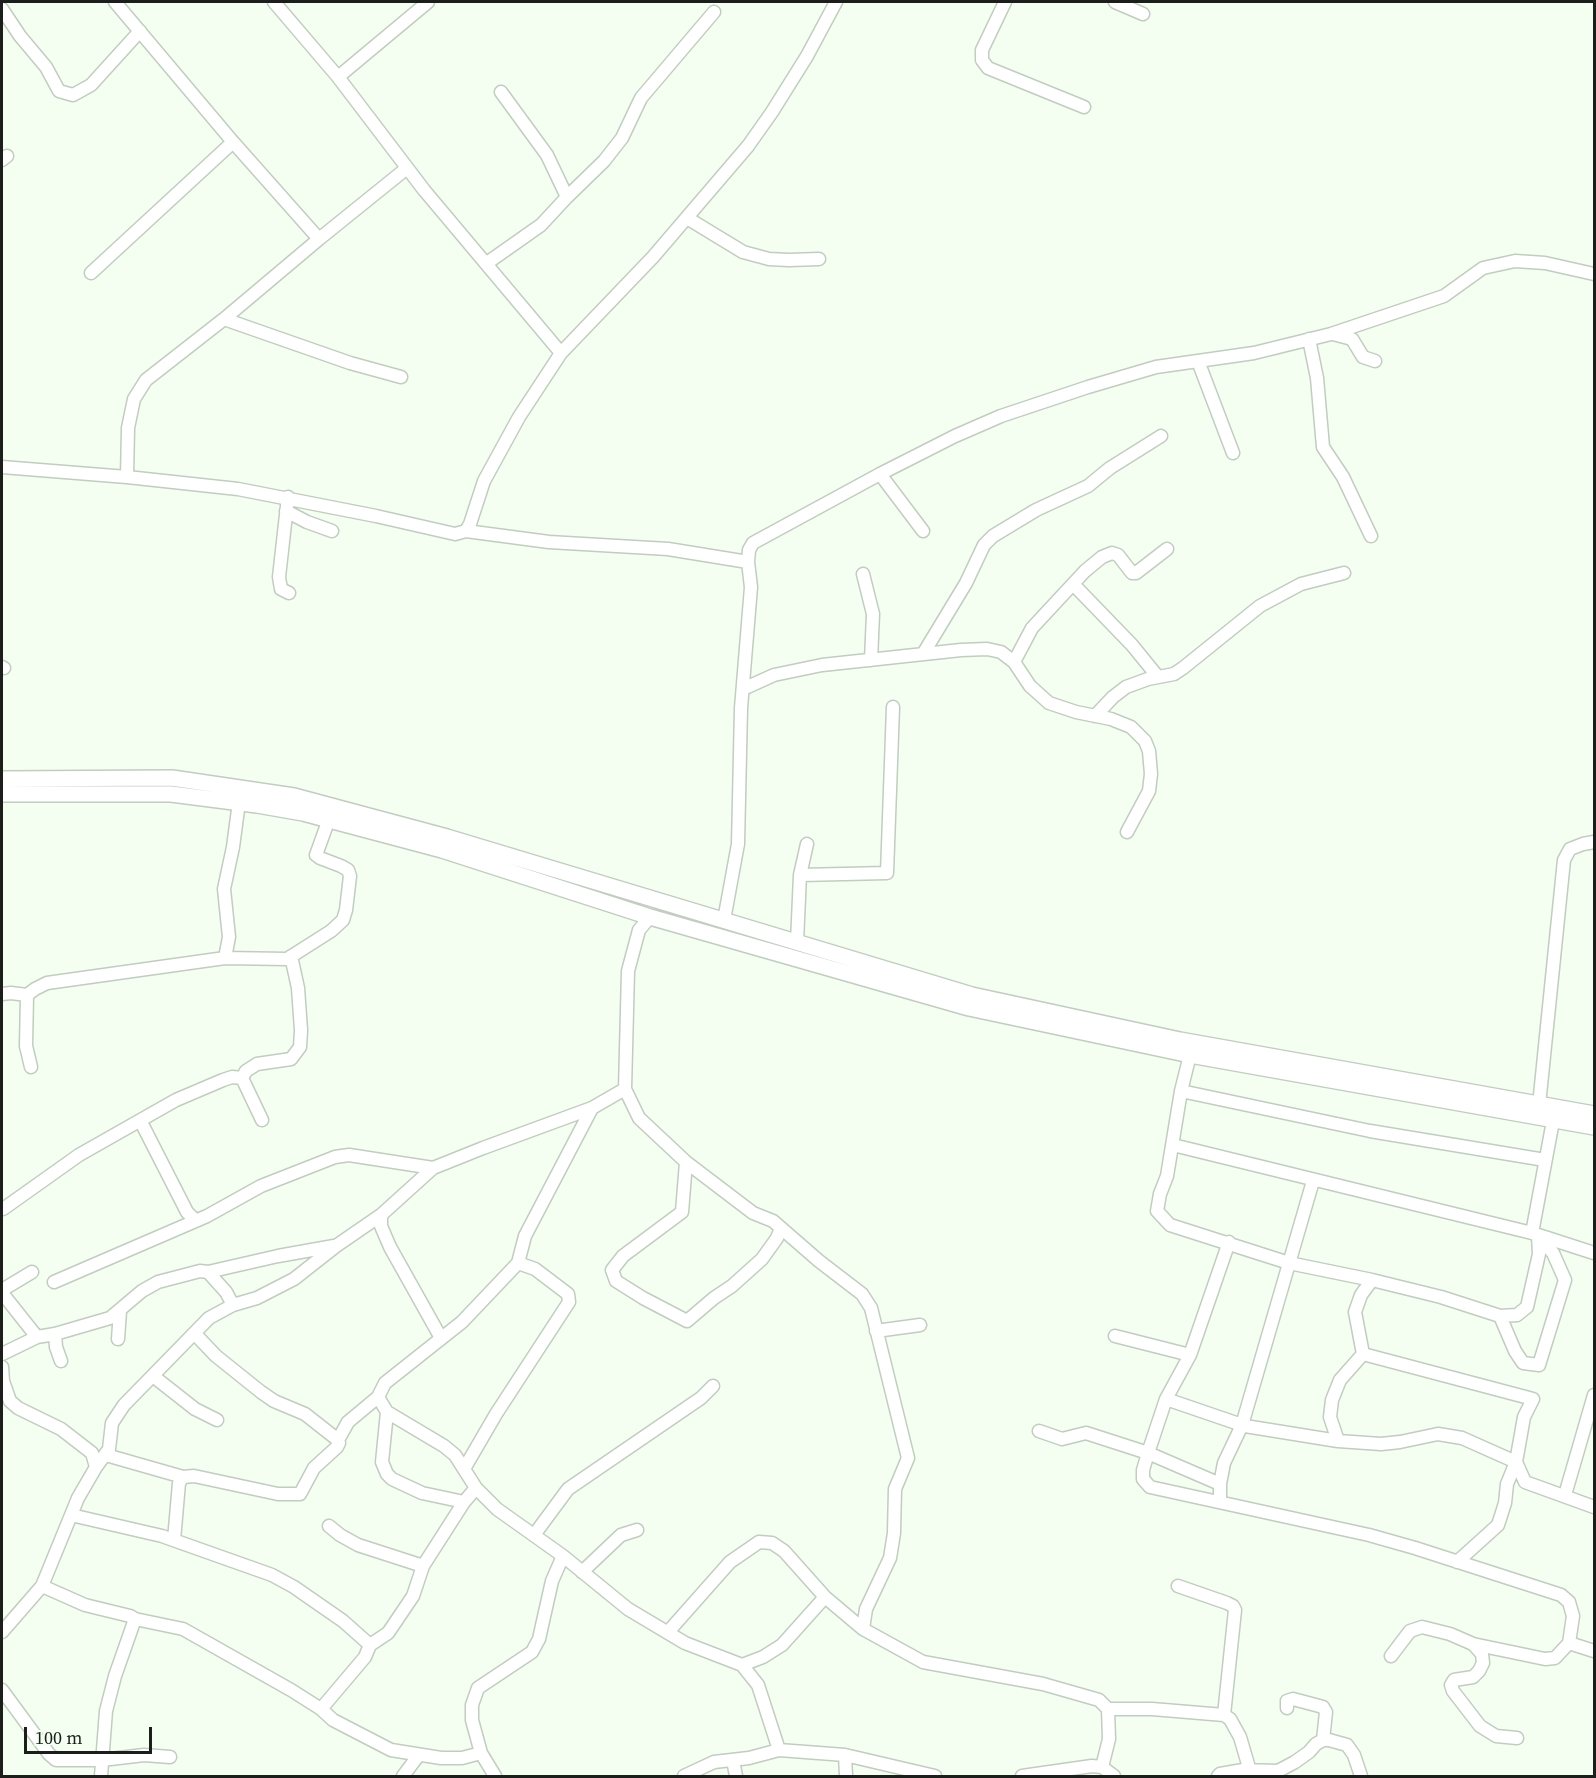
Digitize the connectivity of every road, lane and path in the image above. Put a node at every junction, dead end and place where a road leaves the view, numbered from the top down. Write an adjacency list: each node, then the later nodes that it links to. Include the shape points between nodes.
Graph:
1 (115, 2): 10 (street)
2 (274, 2): 11 (street)
3 (428, 2): 11 (street)
4 (836, 2): 17 (street, via 772,112)
5 (1005, 2): 13 (street, via 982,50 982,60 988,68)
6 (1115, 2): 9 (street)
7 (2, 9): 10 (street, via 46,67 59,91 73,95 91,85)
8 (714, 12): 16 (street, via 641,98 622,138 604,161)
9 (1143, 14)
10 (140, 31): 14 (street)
11 (338, 77): 15 (street)
12 (501, 92): 16 (street, via 548,155)
13 (1084, 107)
14 (233, 142): 18 (street); 21 (street)
15 (407, 168): 18 (street); 20 (street)
16 (567, 197): 20 (street, via 541,225)
17 (687, 218): 19 (street, via 743,252 770,259); 26 (street)
18 (319, 240): 23 (street)
19 (819, 259)
20 (487, 263): 26 (street)
21 (91, 273)
22 (1594, 274): 24 (street, via 1515,261 1484,268 1444,296)
23 (224, 319): 29 (street); 34 (street, via 139,389 128,428)
24 (1331, 334): 25 (street); 28 (street, via 1352,339 1363,357)
25 (1309, 339): 27 (street, via 1254,353); 40 (street, via 1323,447 1344,477)
26 (561, 353): 38 (street, via 484,481)
27 (1198, 361): 31 (street); 33 (street, via 1156,367 1001,416)
28 (1376, 361)
29 (401, 377)
30 (1161, 436): 47 (street, via 1088,486 993,536 984,545)
31 (1233, 453)
32 (2, 467): 34 (street)
33 (880, 474): 39 (street); 42 (street, via 753,543)
34 (128, 477): 35 (street)
35 (288, 497): 36 (street); 38 (street, via 455,534)
36 (286, 511): 37 (street); 46 (street, via 279,577 281,589)
37 (332, 531)
38 (466, 531): 42 (street, via 549,542 668,549)
39 (923, 531)
40 (1371, 536)
41 (1167, 549): 45 (street, via 1136,573 1118,555 1102,556)
42 (748, 562): 51 (street, via 751,587)
43 (1344, 573): 50 (street, via 1301,584 1260,606 1183,668)
44 (863, 574): 48 (street, via 873,614)
45 (1073, 584): 49 (street, via 1032,628); 50 (street)
46 (289, 593)
47 (923, 654): 48 (street); 49 (street, via 987,649 1001,652)
48 (871, 660): 51 (street, via 774,675)
49 (1014, 662): 53 (street, via 1030,686 1049,703)
50 (1158, 677): 53 (street, via 1126,687)
51 (742, 689): 64 (street, via 738,844)
52 (893, 707): 62 (street, via 887,873)
53 (1095, 716): 59 (street, via 1131,727 1149,751 1149,790)
54 (2, 779): 57 (main road, via 172,778 242,787)
55 (2, 794): 56 (main road, via 171,794)
56 (239, 802): 57 (main road); 67 (street, via 224,889 229,937)
57 (305, 806): 58 (main road); 64 (main road, via 447,837)
58 (329, 819): 63 (main road, via 442,850); 66 (street, via 316,855 348,870 346,910 343,920 331,931)
59 (1127, 832)
60 (1594, 843): 76 (street, via 1570,849 1564,861)
61 (807, 844): 62 (street)
62 (800, 875): 65 (street)
63 (650, 917): 70 (main road, via 969,1008); 74 (street, via 639,930 628,971)
64 (724, 920): 65 (main road)
65 (797, 942): 73 (main road, via 992,1000)
66 (291, 956): 67 (street); 72 (street, via 298,988 300,1047 291,1059 257,1064)
67 (225, 958): 69 (street, via 46,983)
68 (2, 994): 69 (street)
69 (27, 995): 71 (street)
70 (1190, 1055): 73 (main road); 75 (street)
71 (31, 1067)
72 (242, 1078): 80 (street); 82 (street, via 223,1080 176,1100)
73 (1377, 1082): 76 (main road); 81 (main road)
74 (625, 1089): 78 (street); 86 (street, via 639,1118)
75 (1181, 1091): 84 (street); 85 (street, via 1370,1131)
76 (1540, 1103): 77 (street); 79 (main road)
77 (1594, 1107)
78 (592, 1108): 87 (street); 97 (street, via 525,1236)
79 (1594, 1114)
80 (262, 1120)
81 (1553, 1121): 83 (main road); 85 (street)
82 (141, 1122): 89 (street, via 78,1155); 91 (street)
83 (1594, 1128)
84 (1173, 1145): 88 (street); 94 (street, via 1157,1211 1170,1225)
85 (1545, 1160): 93 (street)
86 (686, 1162): 92 (street, via 753,1213); 92 (street, via 682,1212 623,1256 612,1270 616,1281 687,1321 762,1259)
87 (433, 1168): 90 (street); 91 (street, via 349,1155 335,1157 261,1186 207,1216)
88 (1313, 1181): 93 (street); 98 (street)
89 (3, 1209)
90 (381, 1215): 95 (street); 113 (street, via 390,1247)
91 (189, 1219): 102 (street)
92 (781, 1228): 108 (street, via 862,1294 871,1308)
93 (1535, 1234): 96 (street); 106 (street, via 1539,1254 1527,1307 1516,1315); 106 (street, via 1553,1252 1565,1280 1539,1365 1523,1363)
94 (1229, 1242): 98 (street); 117 (street)
95 (336, 1246): 100 (street); 104 (street, via 294,1280)
96 (1594, 1253)
97 (518, 1263): 113 (street, via 462,1322); 135 (street, via 552,1281 568,1294 569,1302)
98 (1290, 1263): 101 (street); 127 (street)
99 (32, 1272): 103 (street)
100 (208, 1272): 104 (street); 105 (street, via 158,1282)
101 (1372, 1280): 106 (street); 116 (street, via 1355,1312)
102 (54, 1282)
103 (2, 1292): 112 (street)
104 (233, 1305): 110 (street, via 209,1318)
105 (120, 1311): 109 (street, via 110,1318); 114 (street)
106 (1500, 1316)
107 (920, 1325): 108 (street)
108 (876, 1331): 157 (street, via 908,1458 895,1489 890,1558 866,1609)
109 (55, 1334): 112 (street); 118 (street)
110 (195, 1334): 120 (street); 129 (street, via 261,1392 305,1414)
111 (1115, 1336): 117 (street)
112 (37, 1337): 115 (street)
113 (441, 1338): 123 (street, via 385,1383)
114 (118, 1339)
115 (2, 1354)
116 (1363, 1354): 130 (street, via 1340,1380 1332,1400 1330,1417); 133 (street, via 1533,1399 1524,1418)
117 (1190, 1355): 124 (street)
118 (61, 1361)
119 (2, 1367): 134 (street, via 9,1401 61,1429 92,1453)
120 (153, 1376): 126 (street, via 195,1409); 132 (street, via 112,1423)
121 (713, 1386): 146 (street, via 568,1489)
122 (1594, 1396): 139 (street)
123 (378, 1397): 125 (street); 129 (street, via 348,1422)
124 (1166, 1399): 127 (street); 131 (street)
125 (387, 1412): 135 (street, via 444,1446); 140 (street, via 382,1462 387,1474 422,1493)
126 (217, 1420)
127 (1242, 1425): 130 (street); 137 (street, via 1224,1462)
128 (1039, 1431): 131 (street, via 1062,1439 1086,1433)
129 (338, 1440): 136 (street, via 337,1447 309,1475 300,1494 278,1494)
130 (1338, 1441): 133 (street, via 1381,1444 1438,1434 1462,1438)
131 (1148, 1453): 137 (street); 141 (street, via 1143,1479 1150,1487)
132 (106, 1455): 134 (street); 136 (street)
133 (1516, 1462): 139 (street, via 1525,1482); 149 (street, via 1498,1525)
134 (96, 1467): 143 (street)
135 (464, 1469): 138 (street)
136 (183, 1477): 147 (street, via 179,1483)
137 (1220, 1484): 141 (street)
138 (476, 1488): 140 (street); 146 (street, via 497,1509)
139 (1565, 1495): 142 (street)
140 (464, 1502): 150 (street)
141 (1220, 1502): 149 (street, via 1369,1535)
142 (1594, 1506)
143 (71, 1515): 147 (street); 152 (street)
144 (328, 1526): 150 (street, via 358,1545)
145 (637, 1530): 151 (street, via 621,1535)
146 (534, 1535): 148 (street)
147 (174, 1540): 161 (street, via 272,1575 343,1621)
148 (563, 1557): 151 (street); 173 (street, via 552,1581 539,1639 532,1652 478,1688 472,1720)
149 (1457, 1562): 159 (street, via 1561,1595 1569,1602 1573,1616)
150 (423, 1566): 161 (street, via 413,1596 388,1633)
151 (582, 1572): 158 (street, via 628,1609)
152 (42, 1586): 155 (street, via 85,1605); 156 (street)
153 (1178, 1586): 169 (street, via 1227,1603 1235,1610)
154 (825, 1597): 157 (street); 158 (street, via 784,1551 772,1543 759,1542 730,1562); 164 (street, via 782,1645)
155 (135, 1619): 167 (street, via 183,1629); 177 (street, via 106,1710)
156 (3, 1627)
157 (863, 1629): 168 (street, via 923,1662 1043,1684 1099,1700)
158 (668, 1632): 164 (street, via 685,1643)
159 (1569, 1643): 160 (street, via 1555,1658 1545,1659); 162 (street)
160 (1473, 1644): 163 (street, via 1422,1627 1410,1631); 170 (street, via 1482,1654 1483,1664 1473,1677 1454,1680 1453,1691 1480,1726 1496,1736)
161 (370, 1645): 167 (street, via 365,1657)
162 (1594, 1651)
163 (1391, 1656)
164 (742, 1665): 172 (street, via 758,1685)
165 (2, 1690): 177 (street, via 56,1761)
166 (1287, 1708): 171 (street, via 1287,1701 1293,1699 1323,1707)
167 (321, 1709): 175 (street, via 333,1720 391,1750)
168 (1108, 1709): 169 (street); 179 (street, via 1109,1739)
169 (1224, 1715): 180 (street, via 1240,1737)
170 (1517, 1738)
171 (1323, 1740): 180 (street, via 1286,1768); 191 (street, via 1347,1745)
172 (779, 1750): 174 (street); 178 (street)
173 (481, 1753): 175 (street, via 462,1758); 183 (street)
174 (845, 1755): 186 (street); 187 (street)
175 (418, 1756): 182 (street)
176 (170, 1757): 177 (street, via 144,1755)
177 (102, 1760): 181 (street)
178 (734, 1760): 184 (street, via 714,1762); 185 (street)
179 (1102, 1767): 188 (street); 189 (street)
180 (1250, 1771): 190 (street)
181 (102, 1776)
182 (403, 1776)
183 (495, 1776)
184 (684, 1776)
185 (736, 1776)
186 (846, 1776)
187 (935, 1776)
188 (1022, 1776)
189 (1114, 1776)
190 (1218, 1776)
191 (1361, 1776)

